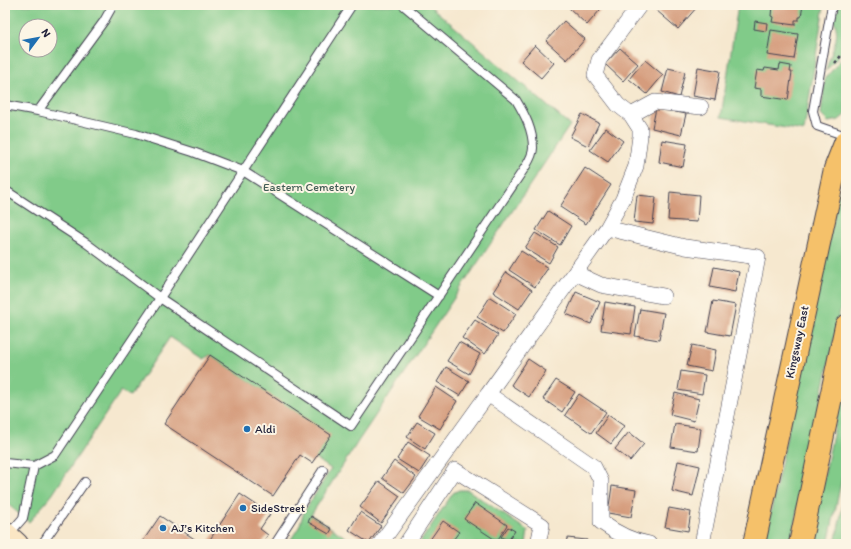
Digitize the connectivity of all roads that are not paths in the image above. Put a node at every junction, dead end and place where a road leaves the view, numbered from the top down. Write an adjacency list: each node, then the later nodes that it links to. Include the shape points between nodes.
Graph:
1 (113, 5): 8 (lane)
2 (352, 5): 12 (lane)
3 (403, 5): 16 (lane, via 516,100 526,115 533,150 526,166)
4 (640, 5): 9 (street, via 600,60 595,75 618,105)
5 (832, 5): 10 (lane, via 813,111 818,126)
6 (5, 105): 8 (lane)
7 (701, 107): 9 (street, via 655,102)
8 (38, 111): 12 (lane, via 136,134)
9 (631, 115): 14 (street, via 640,129 636,166 623,199)
10 (846, 136)
11 (846, 141): 33 (highway, Kingsway East, via 835,169)
12 (243, 171): 16 (lane); 18 (lane)
13 (5, 190): 18 (lane, via 86,243)
14 (607, 228): 15 (street); 32 (street, via 685,247 758,257)
15 (575, 273): 17 (street, via 601,285); 20 (street)
16 (439, 296): 18 (lane, via 351,426)
17 (663, 296)
18 (160, 298): 22 (lane, via 55,455)
19 (846, 326): 34 (highway)
20 (488, 394): 28 (street); 31 (street, via 594,467 601,481 602,522 637,542)
21 (5, 463): 22 (lane)
22 (34, 466): 25 (lane, via 23,518)
23 (323, 470): 27 (lane)
24 (85, 482): 26 (lane)
25 (10, 538)
26 (42, 544)
27 (275, 544)
28 (380, 544)
29 (406, 544): 30 (street, via 455,470 542,525)
30 (538, 544)
31 (649, 544)
32 (702, 544)
33 (754, 544)
34 (800, 544)

